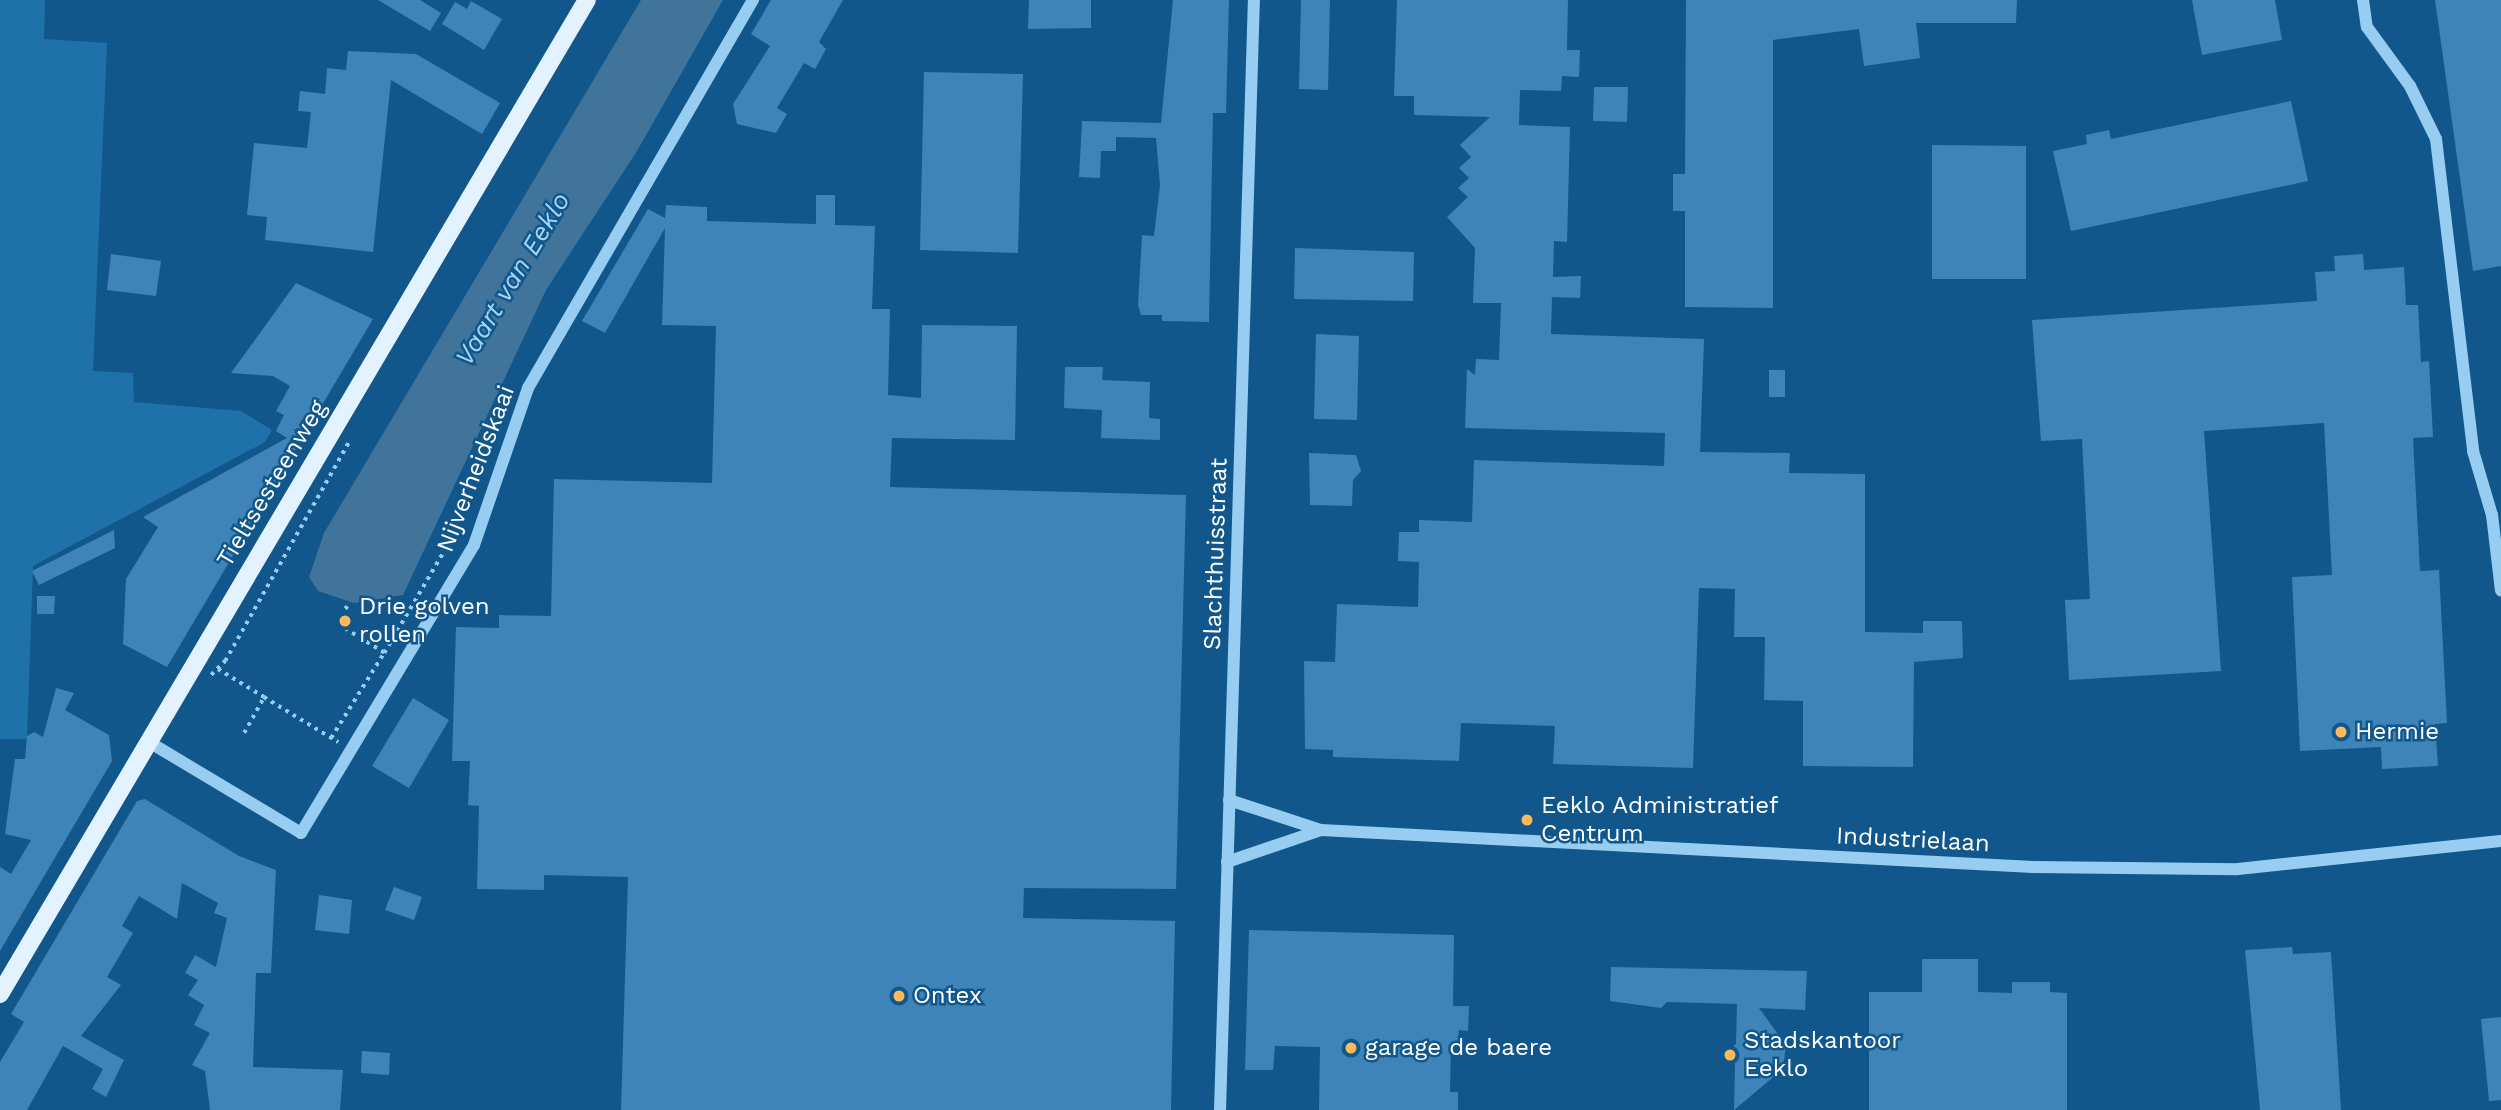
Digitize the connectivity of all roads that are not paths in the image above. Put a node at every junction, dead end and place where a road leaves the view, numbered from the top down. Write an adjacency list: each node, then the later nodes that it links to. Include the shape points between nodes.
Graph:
1 (587, 0): 6 (main road, Tieltsesteenweg)
2 (753, 0): 6 (street, Nijverheidskaai, via 528,388 479,532 302,833)
3 (1254, 0): 7 (street, Slachthuisstraat)
4 (2363, 0): 5 (street, via 2367,27 2410,86 2435,139 2473,451 2491,515)
5 (2501, 590)
6 (149, 742): 11 (main road, Tieltsesteenweg)
7 (1229, 800): 8 (street, Industrielaan); 10 (street, Slachthuisstraat)
8 (1321, 830): 9 (street, Industrielaan, via 2033,867 2238,869); 10 (street, Industrielaan)
9 (2501, 842)
10 (1227, 862): 12 (street, Slachthuisstraat)
11 (0, 994)
12 (1220, 1110)

